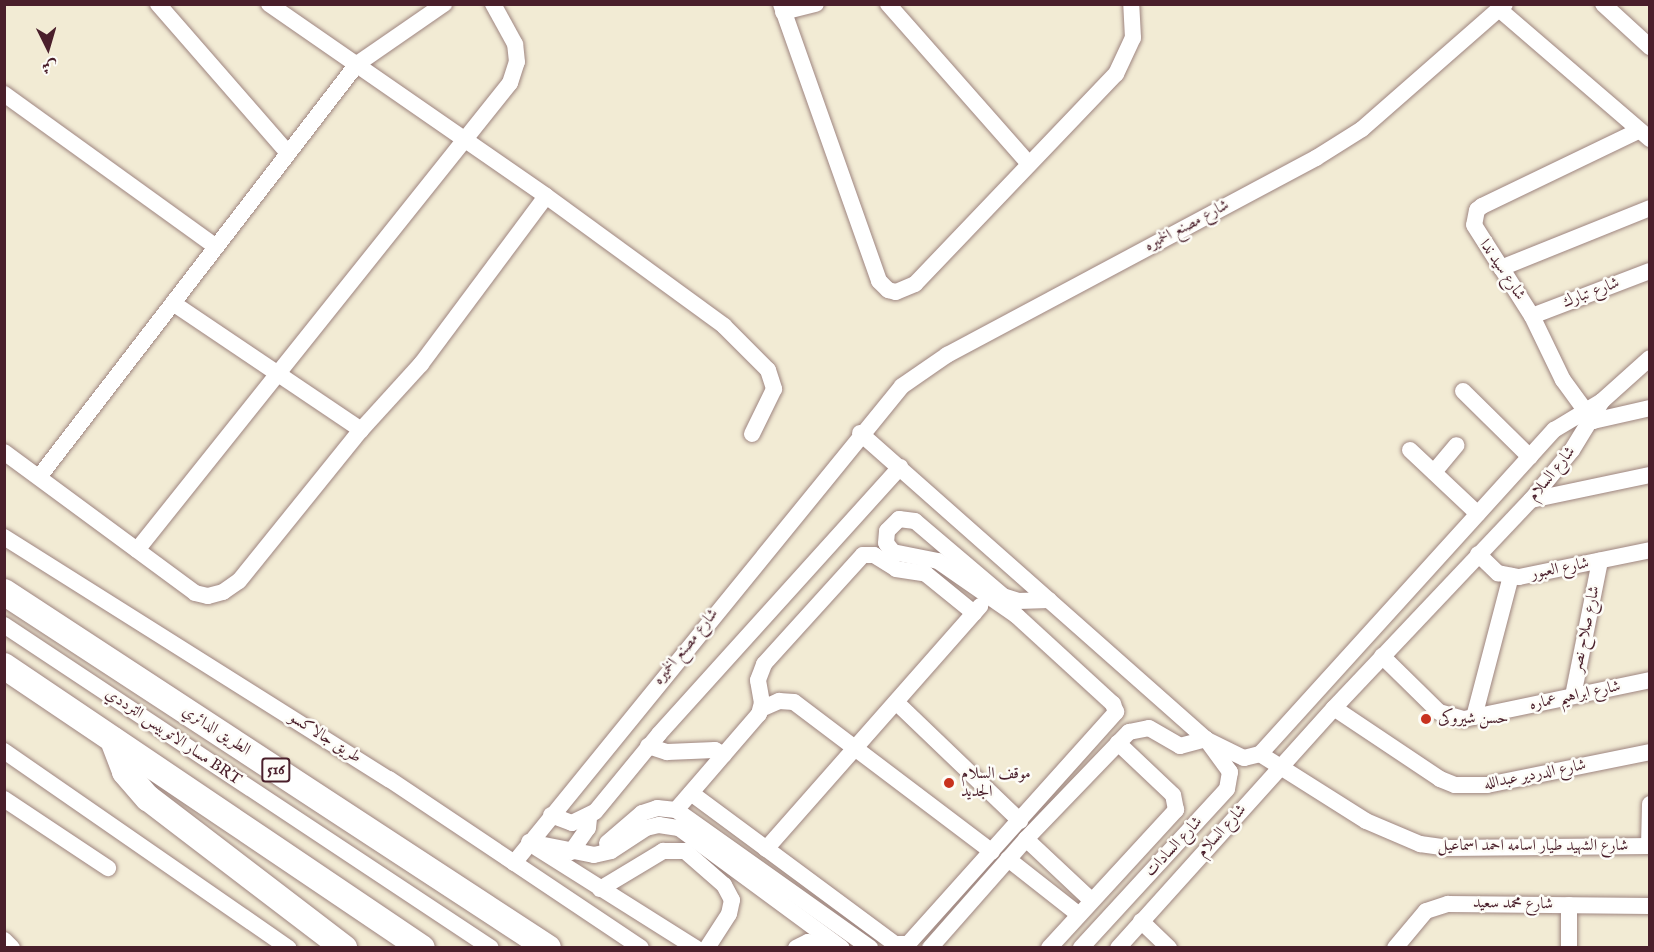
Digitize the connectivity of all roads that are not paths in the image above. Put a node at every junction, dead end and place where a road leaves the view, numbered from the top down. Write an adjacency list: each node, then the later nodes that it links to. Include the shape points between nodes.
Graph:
1 (158, 4): 16 (street)
2 (269, 4): 12 (street)
3 (444, 4): 12 (street)
4 (493, 4): 15 (street, via 515,44 518,62 510,82)
5 (816, 4): 10 (street)
6 (888, 4): 17 (street)
7 (1131, 4): 17 (street, via 1133,38 1116,74)
8 (1603, 4): 11 (street)
9 (1502, 7): 14 (street); 31 (street, شارع مصنع الخميره, via 1362,129 1269,184 947,355 902,386)
10 (782, 8): 17 (street, via 879,281 888,290 896,292 915,284)
11 (1650, 48)
12 (357, 64): 15 (street); 16 (street)
13 (4, 94): 20 (street)
14 (1644, 135): 21 (street, شارع سيد ندا, via 1477,210 1477,232)
15 (463, 139): 18 (street); 26 (street)
16 (288, 153): 20 (street)
17 (1029, 164)
18 (546, 196): 30 (street, via 421,364); 32 (street, via 723,326 768,370 774,389)
19 (1650, 208): 21 (street)
20 (216, 247): 23 (street)
21 (1501, 268): 24 (street, شارع سيد ندا)
22 (1650, 271): 24 (street, شارع تبارك)
23 (173, 303): 26 (street); 40 (street)
24 (1532, 316): 29 (street, شارع سيد ندا)
25 (1650, 358): 29 (street, شارع السلام)
26 (278, 373): 30 (street); 44 (street)
27 (1463, 391): 36 (street)
28 (1650, 408): 29 (street)
29 (1588, 415): 36 (street, شارع السلام, via 1554,430); 41 (street, شارع السلام)
30 (361, 430): 44 (street, via 239,581 223,592 208,596 195,593)
31 (860, 433): 37 (street); 76 (street, شارع مصنع الخميره)
32 (752, 434)
33 (1457, 445): 38 (street)
34 (1410, 450): 38 (street)
35 (4, 452): 40 (street)
36 (1530, 457): 42 (street, شارع السلام)
37 (900, 467): 51 (street); 65 (street)
38 (1434, 472): 42 (street)
39 (1650, 475): 41 (street)
40 (39, 477): 44 (street)
41 (1531, 500): 46 (street, شارع السلام)
42 (1478, 514): 70 (street, شارع السلام)
43 (4, 537): 88 (street, طريق جالاكسو, via 389,779)
44 (137, 550)
45 (1650, 550): 47 (street, شارع العبور)
46 (1478, 554): 48 (street, شارع العبور, via 1492,569); 54 (street, شارع السلام)
47 (1600, 561): 48 (street, شارع العبور); 57 (street, شارع صلاح نصر)
48 (1512, 576): 61 (street)
49 (954, 578): 51 (street, via 938,561 897,555 886,543 887,531 899,519 915,521 1003,596); 52 (street); 78 (street, via 1017,616 1116,707 1114,717)
50 (4, 592): 106 (highway, الطريق الدائري / 516)
51 (1049, 600): 62 (street)
52 (981, 611): 58 (street); 60 (street, via 926,574 896,569 874,555 863,555 764,664 758,680)
53 (4, 625): 105 (street, مسار الاتوبيس الترددي BRT)
54 (1382, 656): 59 (street, شارع السلام); 61 (street, شارع ابراهيم عماره, via 1439,712 1451,718)
55 (4, 666): 63 (highway)
56 (1650, 680): 57 (street, شارع ابراهيم عماره)
57 (1573, 696): 61 (street, شارع ابراهيم عماره)
58 (896, 702): 66 (street); 78 (street)
59 (1334, 708): 69 (street, شارع الدردير عبدالله, via 1440,779 1471,787); 71 (street, شارع السلام)
60 (761, 709): 66 (street, via 779,701 794,702); 67 (street)
61 (1474, 717)
62 (1206, 739): 64 (street, via 1180,746 1144,727 1129,732); 70 (street, via 1244,758); 81 (street, شارع السادات, via 1228,768 1230,785)
63 (113, 740): 103 (highway, via 125,772 148,798); 104 (highway)
64 (1118, 743): 79 (street); 95 (street, via 1173,795 1177,806)
65 (648, 746): 67 (street, via 672,752 693,742 716,740); 77 (street)
66 (854, 749): 83 (street); 85 (street)
67 (729, 750): 72 (street)
68 (4, 751): 102 (street)
69 (1650, 752)
70 (1260, 754): 71 (street, شارع الشهيد طيار اسامه احمد اسماعيل)
71 (1280, 767): 82 (street, شارع الشهيد طيار اسامه احمد اسماعيل, via 1366,821 1420,843 1449,848); 93 (street, شارع السلام)
72 (691, 793): 75 (street); 83 (street)
73 (4, 799): 89 (street)
74 (1650, 804): 82 (street)
75 (676, 810): 86 (street, via 657,808 642,813); 113 (street)
76 (550, 815): 77 (street, via 572,823); 80 (street, شارع مصنع الخميره)
77 (589, 818): 84 (street, via 588,828)
78 (1020, 820): 85 (street)
79 (1026, 839): 87 (street); 95 (street)
80 (529, 842): 84 (street); 88 (street, شارع مصنع الخميره); 92 (street)
81 (1177, 844): 93 (street); 116 (street, شارع السادات)
82 (1649, 846)
83 (766, 849): 85 (street, via 895,944 903,945 912,940)
84 (571, 852): 86 (street)
85 (992, 852)
86 (598, 854): 90 (street); 91 (street, via 646,828 666,825 679,828)
87 (1008, 859): 98 (street); 114 (street)
88 (514, 863): 107 (street, طريق جالاكسو)
89 (108, 868)
90 (622, 875): 92 (street); 94 (street, via 663,851 680,849)
91 (748, 878): 94 (street); 112 (street)
92 (600, 889): 108 (street)
93 (1168, 891): 99 (street, شارع السلام)
94 (730, 895): 109 (street, via 729,914)
95 (1091, 900): 98 (street)
96 (1569, 905): 97 (street, شارع محمد سعيد); 119 (street, شارع محمد سعيد, via 1436,906 1426,911); 120 (street)
97 (1650, 906)
98 (1078, 914): 115 (street)
99 (1141, 921): 117 (street, شارع السلام); 118 (street)
100 (4, 940): 101 (street)
101 (12, 948)
102 (288, 948)
103 (344, 948)
104 (422, 948)
105 (491, 948)
106 (548, 948)
107 (641, 948)
108 (696, 948)
109 (707, 948)
110 (795, 948): 111 (street, via 808,942)
111 (822, 948)
112 (842, 948)
113 (870, 948)
114 (930, 948)
115 (1049, 948)
116 (1081, 948)
117 (1118, 948)
118 (1169, 948)
119 (1395, 948)
120 (1569, 948)

